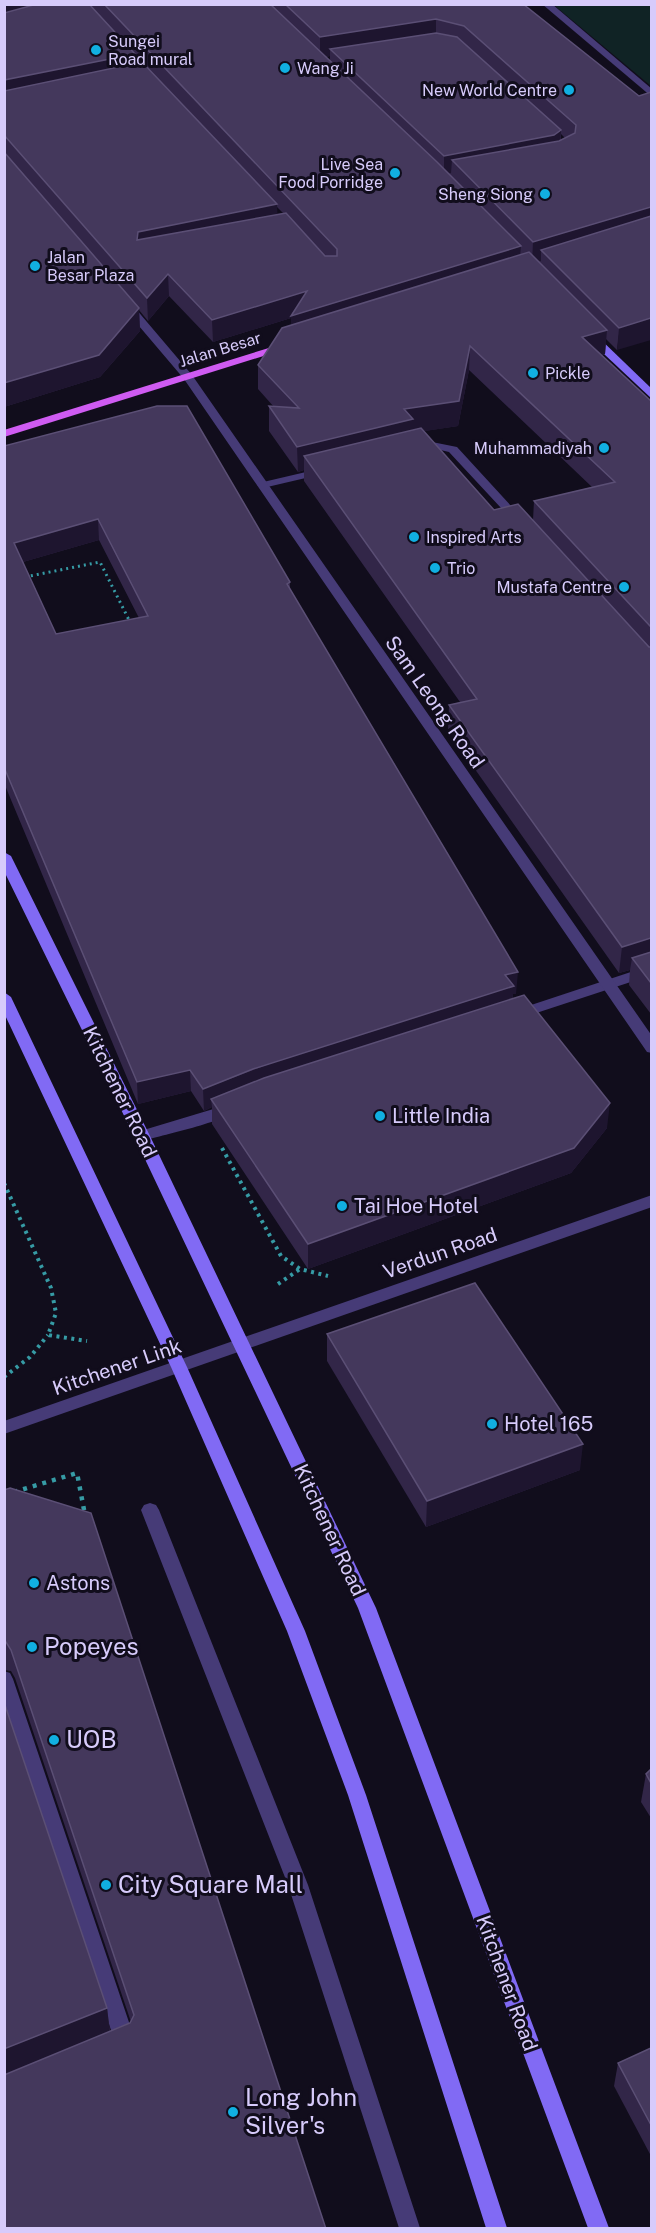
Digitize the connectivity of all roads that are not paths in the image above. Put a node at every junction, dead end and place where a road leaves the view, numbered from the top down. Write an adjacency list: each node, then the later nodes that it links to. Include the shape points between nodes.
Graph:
1 (546, 4): 2 (street)
2 (651, 94)
3 (117, 294): 6 (street, Sam Leong Road)
4 (587, 332): 7 (street)
5 (297, 342): 6 (main road, Jalan Besar)
6 (188, 377): 8 (main road, Jalan Besar); 11 (street, Sam Leong Road)
7 (651, 396)
8 (4, 434)
9 (410, 450): 12 (street, via 432,445 453,449)
10 (330, 469): 11 (street)
11 (263, 485): 15 (street, Sam Leong Road)
12 (524, 527)
13 (4, 856): 20 (street, Kitchener Road)
14 (651, 970): 15 (street)
15 (606, 985): 17 (street); 18 (street, Sam Leong Road)
16 (4, 998): 23 (street)
17 (497, 1021)
18 (651, 1048)
19 (249, 1101): 20 (street)
20 (142, 1136): 22 (street, Kitchener Road)
21 (651, 1201): 22 (street, Verdun Road)
22 (243, 1344): 23 (street, Kitchener Link); 30 (street, Kitchener Road, via 367,1608)
23 (179, 1367): 24 (street, Kitchener Link); 29 (street, via 296,1631 357,1795)
24 (4, 1428)
25 (150, 1509): 28 (street, via 298,1885)
26 (4, 1679): 27 (street, via 125,2040)
27 (103, 2049)
28 (410, 2229)
29 (497, 2229)
30 (600, 2229)

